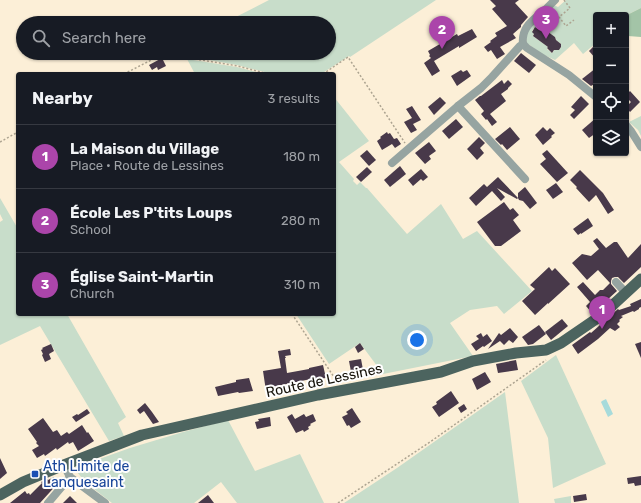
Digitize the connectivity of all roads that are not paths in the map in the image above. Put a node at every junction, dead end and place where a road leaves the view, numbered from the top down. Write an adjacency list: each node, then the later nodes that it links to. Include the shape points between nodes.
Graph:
1 (555, 0): 2 (street, via 529,23 523,33)
2 (523, 44): 3 (street, via 570,75); 4 (street, via 481,88)
3 (593, 94)
4 (458, 106): 7 (street); 8 (street)
5 (629, 129): 6 (street)
6 (641, 147)
7 (392, 164)
8 (525, 179)
9 (641, 279): 11 (main road, Route de Lessines)
10 (616, 282): 11 (street)
11 (626, 293): 12 (main road, Route de Lessines, via 602,315 561,343 546,350 473,361 441,372 342,390 142,435)
12 (64, 465): 13 (street); 14 (main road, Route de Lessines)
13 (70, 477): 15 (street); 16 (street)
14 (0, 494)
15 (48, 503)
16 (105, 503)

